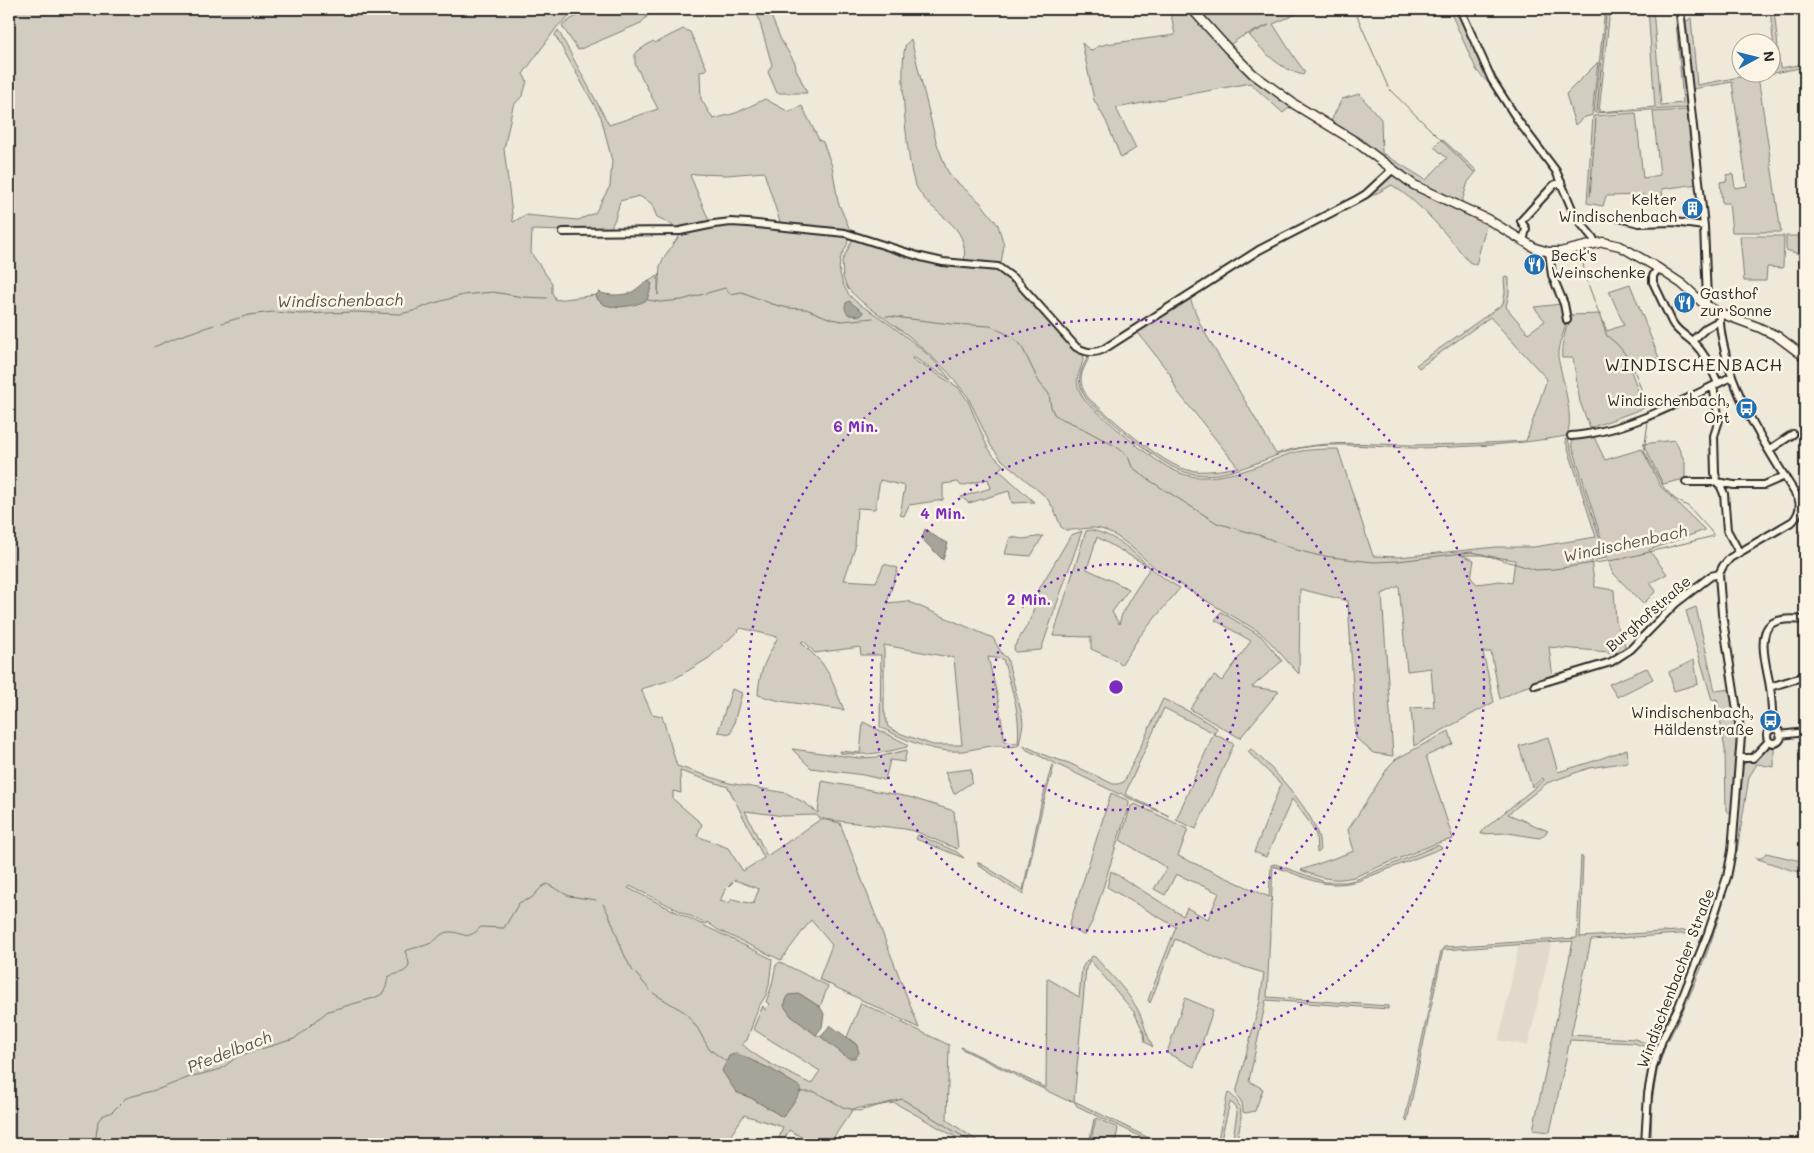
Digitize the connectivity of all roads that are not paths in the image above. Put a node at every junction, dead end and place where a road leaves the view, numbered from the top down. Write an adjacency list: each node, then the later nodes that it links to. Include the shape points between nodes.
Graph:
1 (1192, 9): 4 (main road, via 1253,74 1356,142)
2 (1460, 9): 5 (street, via 1492,80)
3 (1680, 9): 7 (street)
4 (1392, 170): 8 (street, via 1366,194 1259,250 1104,349 1094,352 1076,346 1017,281 998,267 943,262 845,233 747,223 714,224 680,231); 9 (main road, via 1414,185 1487,219)
5 (1561, 182): 9 (street, via 1554,185 1522,222 1526,229); 10 (street, via 1575,216)
6 (1615, 217): 7 (street, via 1645,223)
7 (1704, 226): 13 (street, via 1707,299)
8 (563, 232)
9 (1524, 241): 11 (main road)
10 (1595, 243): 11 (main road); 12 (main road, via 1620,246)
11 (1549, 252): 15 (street, via 1552,275)
12 (1658, 268): 13 (main road); 16 (street, via 1653,282 1662,304 1675,328)
13 (1704, 304): 14 (main road)
14 (1720, 317): 16 (street); 17 (main road, via 1758,327 1777,336); 18 (street)
15 (1567, 320)
16 (1692, 341): 19 (street, via 1708,359)
17 (1805, 357)
18 (1731, 377): 19 (street); 22 (street)
19 (1715, 385): 21 (street, via 1615,428); 25 (street, via 1719,420 1714,436)
20 (1793, 434): 22 (street)
21 (1571, 436)
22 (1769, 450): 23 (street)
23 (1785, 476): 25 (street, via 1764,485); 26 (street)
24 (1686, 482): 25 (street)
25 (1717, 482): 27 (street, via 1724,494 1727,530)
26 (1802, 510): 27 (street, Burghofstraße, via 1792,521)
27 (1740, 552): 28 (street, Burghofstraße, via 1726,562)
28 (1719, 574): 31 (street, Burghofstraße, via 1711,576 1676,603 1631,649 1611,662); 37 (street, Windischenbacher Straße, via 1722,614 1742,736)
29 (1805, 620): 32 (street, via 1778,621 1768,628 1764,646)
30 (1805, 676): 32 (street)
31 (1535, 685)
32 (1770, 687): 33 (street)
33 (1773, 729): 35 (street); 36 (street, via 1767,734)
34 (1805, 732): 35 (street)
35 (1780, 735): 36 (street, via 1777,742)
36 (1769, 741): 37 (street, via 1753,758)
37 (1741, 758): 38 (street, Windischenbacher Straße, via 1727,877 1679,1006 1652,1066)
38 (1645, 1144)

